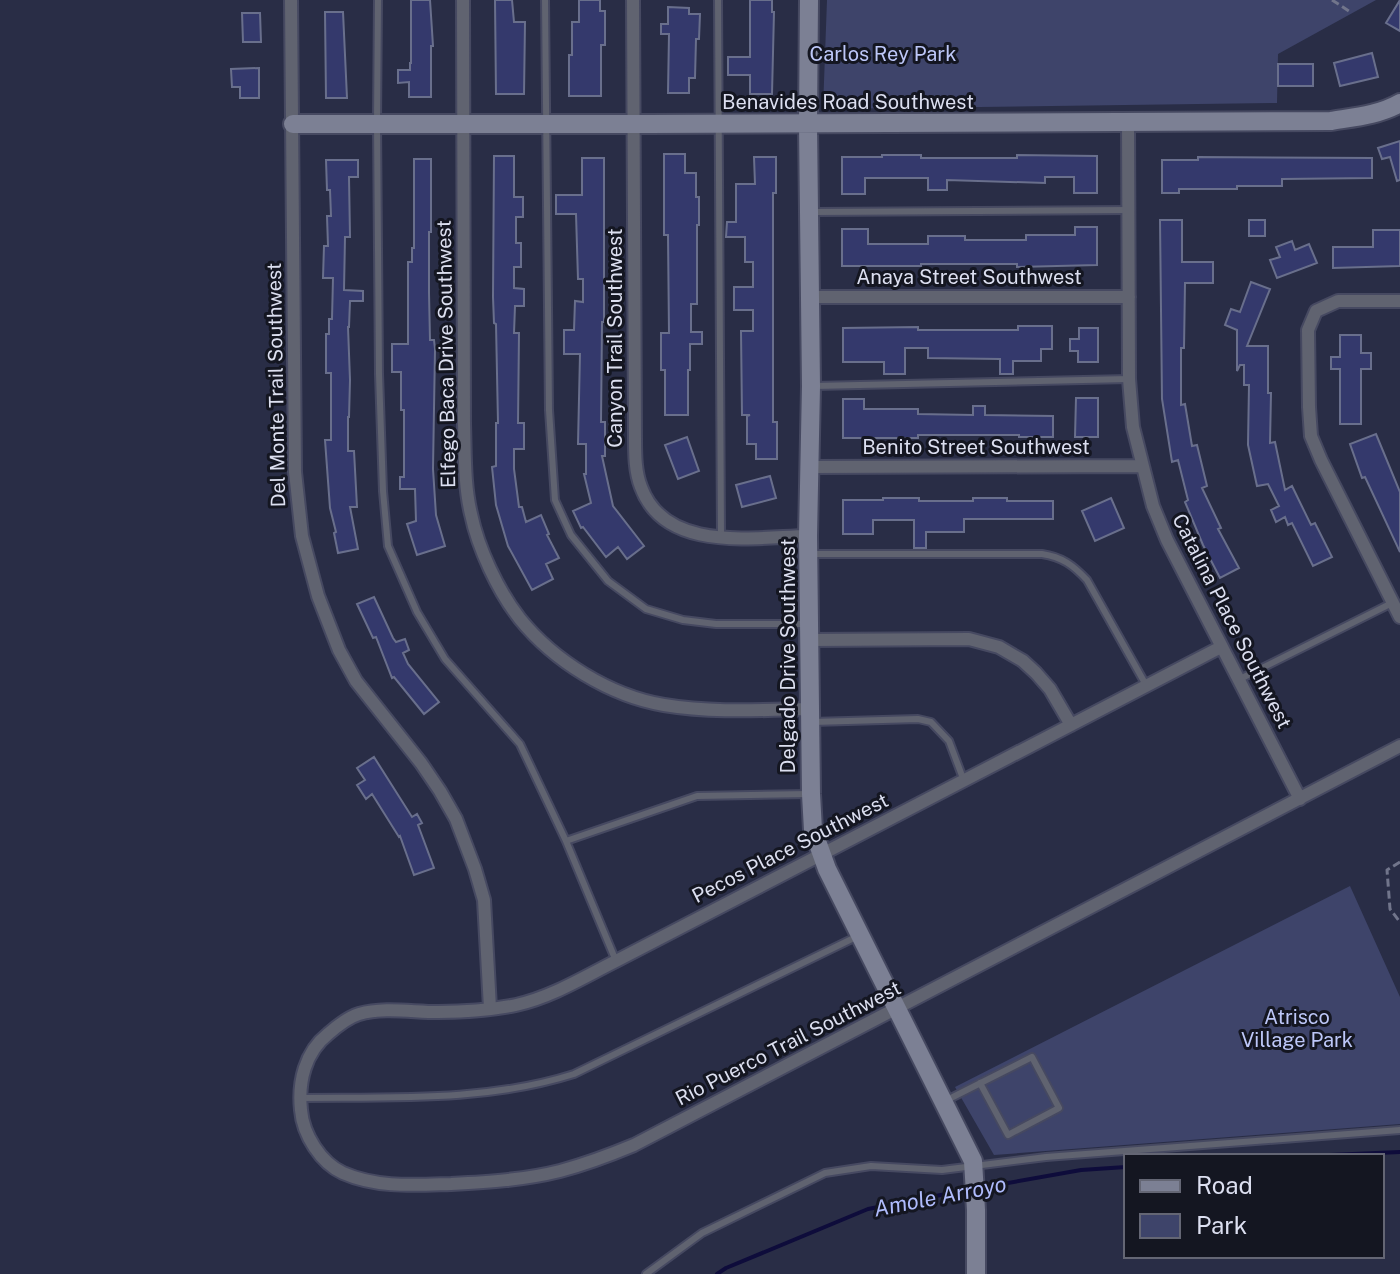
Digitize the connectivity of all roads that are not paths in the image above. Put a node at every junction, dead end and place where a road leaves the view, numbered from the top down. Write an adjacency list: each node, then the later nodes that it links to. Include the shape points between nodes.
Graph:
1 (291, 0): 12 (street, Del Monte Trail Southwest)
2 (378, 0): 10 (lane)
3 (463, 0): 11 (street, Elfego Baca Drive Southwest)
4 (545, 0): 13 (lane)
5 (633, 0): 14 (street, Canyon Trail Southwest)
6 (718, 0): 15 (lane)
7 (809, 0): 16 (street, Delgado Drive Southwest)
8 (1400, 103): 9 (street, Benavides Road Southwest, via 1331,121)
9 (1128, 122): 16 (street, Benavides Road Southwest); 17 (street, Catalina Place Southwest)
10 (377, 123): 11 (street, Benavides Road Southwest); 12 (street, Benavides Road Southwest); 40 (lane, via 379,374 388,546 445,659 520,744)
11 (464, 123): 13 (street, Benavides Road Southwest); 34 (street, Elfego Baca Drive Southwest, via 466,485 471,516 500,589 553,653 612,689 664,706)
12 (293, 124): 44 (street, Del Monte Trail Southwest, via 295,472 302,536 339,650 456,819 484,900)
13 (546, 124): 14 (street, Benavides Road Southwest); 30 (lane, via 549,410 555,500 571,535 608,581 646,609 683,620)
14 (635, 124): 15 (street, Benavides Road Southwest); 26 (street, Canyon Trail Southwest, via 635,438 640,486 648,502 676,526)
15 (719, 124): 16 (street, Benavides Road Southwest); 26 (lane)
16 (808, 124): 18 (street, Delgado Drive Southwest)
17 (1129, 210): 18 (lane); 20 (street, Catalina Place Southwest)
18 (809, 212): 19 (street, Delgado Drive Southwest)
19 (810, 297): 20 (street, Anaya Street Southwest); 23 (street, Delgado Drive Southwest)
20 (1129, 297): 22 (street, Catalina Place Southwest)
21 (1400, 301): 28 (street, via 1338,301 1316,311 1308,330 1311,436)
22 (1129, 379): 23 (lane); 24 (street, Catalina Place Southwest)
23 (811, 386): 25 (street, Delgado Drive Southwest)
24 (1142, 466): 25 (street, Benito Street Southwest); 31 (street, Catalina Place Southwest, via 1167,540)
25 (810, 467): 27 (street, Delgado Drive Southwest)
26 (721, 537): 27 (street, Canyon Trail Southwest)
27 (809, 545): 30 (street, Delgado Drive Southwest); 33 (lane, via 1058,557 1087,580)
28 (1392, 603): 29 (street); 32 (lane)
29 (1400, 617)
30 (810, 632): 34 (street, Delgado Drive Southwest); 35 (street, via 969,639 999,647 1036,673)
31 (1221, 647): 32 (street, Catalina Place Southwest); 33 (street, Pecos Place Southwest)
32 (1238, 680): 39 (street, Catalina Place Southwest)
33 (1146, 685): 35 (street, Pecos Place Southwest)
34 (810, 715): 37 (lane, via 931,722 949,741); 38 (street, Delgado Drive Southwest)
35 (1071, 725): 37 (street, Pecos Place Southwest)
36 (1400, 746): 39 (street, Rio Puerco Trail Southwest)
37 (964, 781): 41 (street, Pecos Place Southwest)
38 (811, 794): 40 (lane, via 697,796); 41 (street, Delgado Drive Southwest)
39 (1300, 799): 45 (street, Rio Puerco Trail Southwest)
40 (566, 841): 43 (lane)
41 (821, 854): 42 (street, Delgado Drive Southwest); 43 (street, Pecos Place Southwest)
42 (860, 935): 45 (street, Delgado Drive Southwest); 48 (lane, via 574,1074 541,1084 479,1094)
43 (616, 961): 44 (street, Pecos Place Southwest, via 536,999)
44 (490, 1008): 46 (street, Pecos Place Southwest)
45 (897, 1009): 48 (street, Rio Puerco Trail Southwest, via 634,1145 525,1178 421,1185 358,1179 340,1172 314,1147); 49 (street, Delgado Drive Southwest)
46 (357, 1014): 48 (street, Rio Puerco Trail Southwest, via 313,1049)
47 (980, 1083): 47 (lane, via 1032,1057 1059,1108 1008,1135); 49 (lane)
48 (300, 1098)
49 (945, 1101): 51 (street, Delgado Drive Southwest)
50 (1400, 1130): 51 (lane)
51 (980, 1164): 52 (lane, via 942,1170 871,1166 825,1173 702,1233); 53 (street, Delgado Drive Southwest)
52 (646, 1274)
53 (976, 1274)

